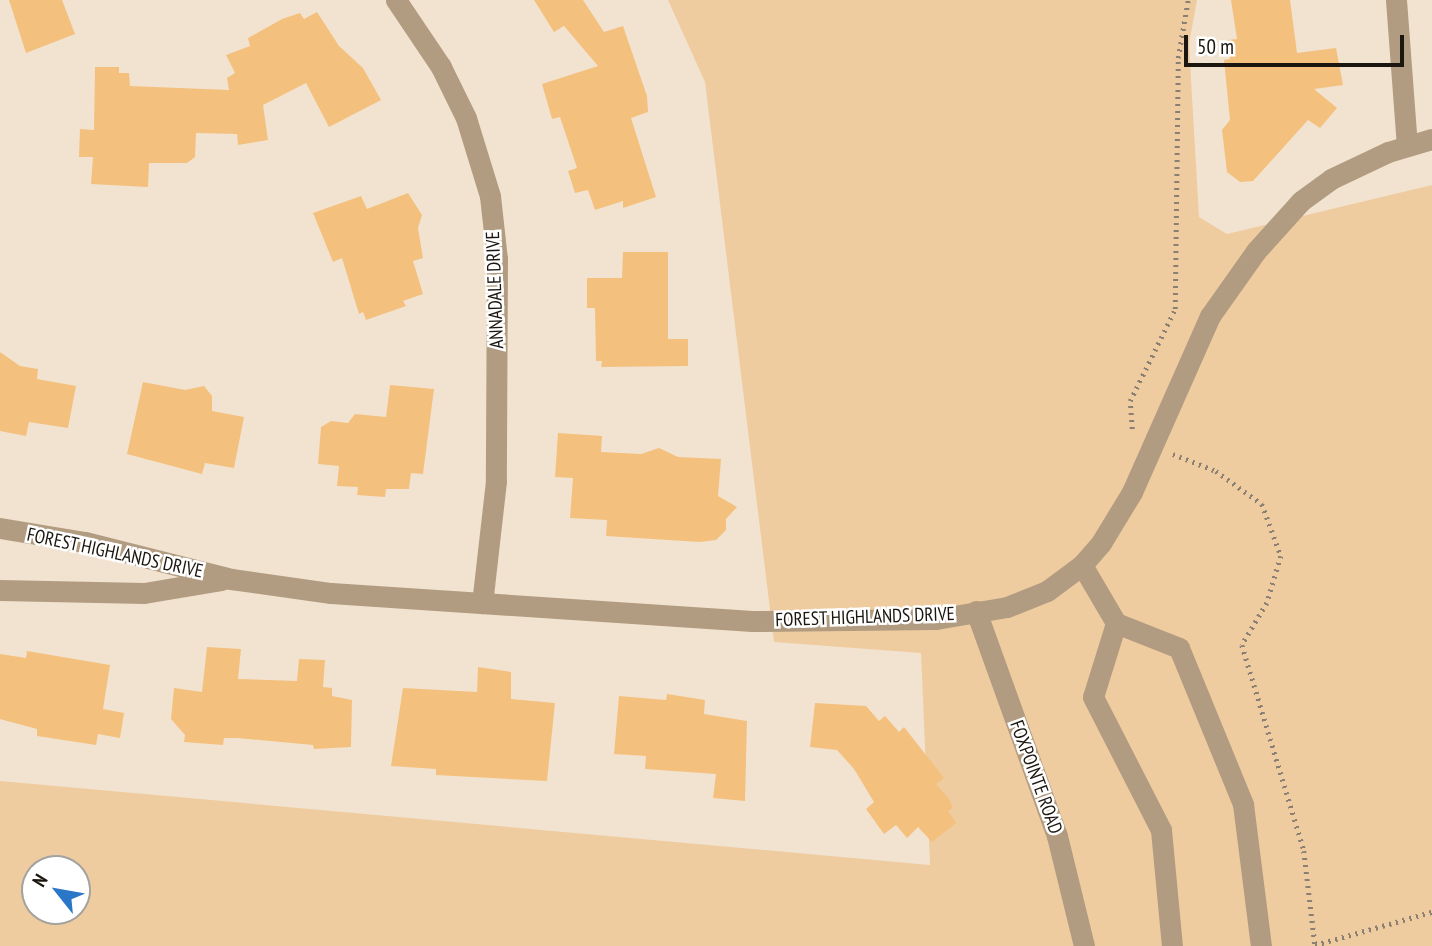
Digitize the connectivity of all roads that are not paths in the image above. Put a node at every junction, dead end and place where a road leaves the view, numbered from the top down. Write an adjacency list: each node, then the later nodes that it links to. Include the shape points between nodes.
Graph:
1 (396, 0): 9 (street, ANNADALE DRIVE, via 441,67 466,118 490,195 497,259 496,481)
2 (1396, 0): 4 (street)
3 (1432, 139): 4 (street, FOREST HIGHLANDS DRIVE)
4 (1407, 146): 6 (street, FOREST HIGHLANDS DRIVE, via 1331,179 1301,201 1256,251 1210,316 1120,512)
5 (0, 528): 7 (street, FOREST HIGHLANDS DRIVE, via 85,542)
6 (1082, 565): 10 (street, FOREST HIGHLANDS DRIVE, via 1047,591 1007,607); 11 (street)
7 (230, 579): 8 (street, FOREST HIGHLANDS DRIVE, via 144,593); 9 (street, FOREST HIGHLANDS DRIVE, via 331,593)
8 (0, 590)
9 (482, 603): 10 (street, FOREST HIGHLANDS DRIVE, via 752,621 936,619)
10 (976, 611): 12 (street, FOXPOINTE ROAD, via 1057,836)
11 (1116, 623): 13 (street, via 1093,697 1161,830); 14 (street, via 1179,648 1243,804)
12 (1084, 946)
13 (1172, 946)
14 (1261, 946)

